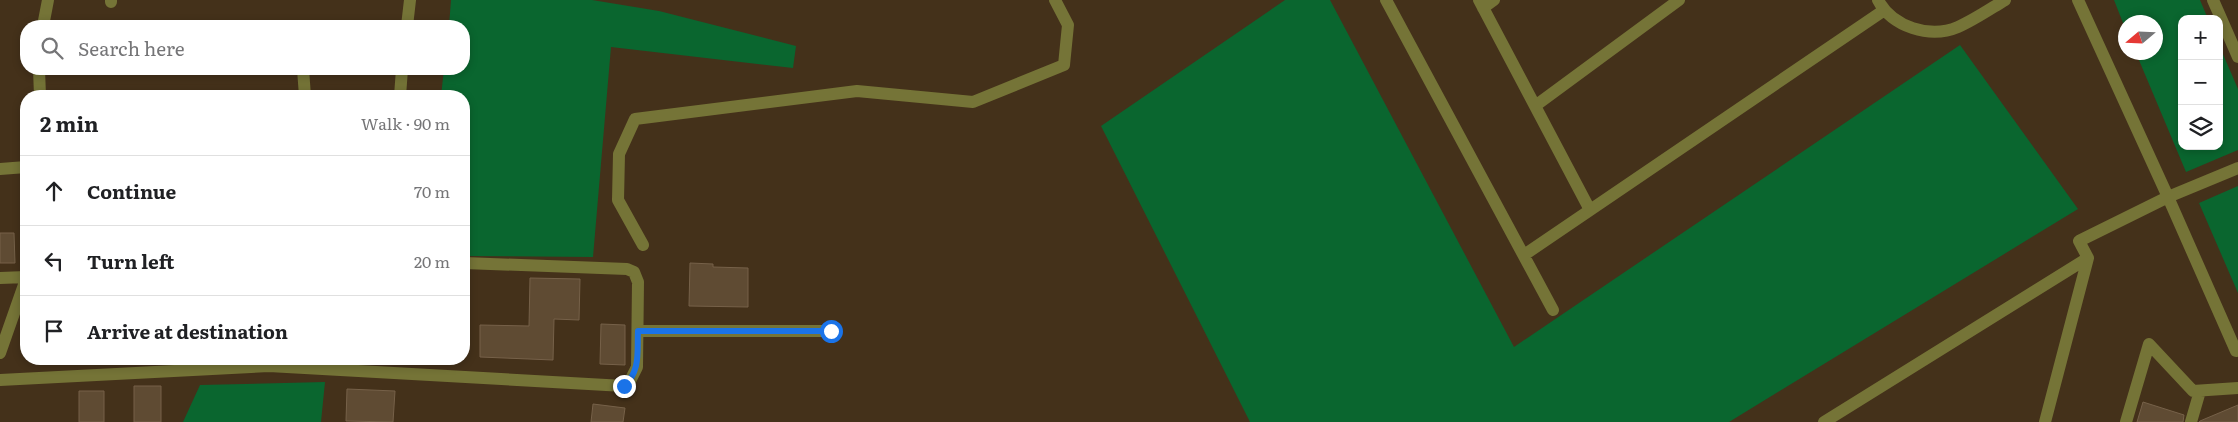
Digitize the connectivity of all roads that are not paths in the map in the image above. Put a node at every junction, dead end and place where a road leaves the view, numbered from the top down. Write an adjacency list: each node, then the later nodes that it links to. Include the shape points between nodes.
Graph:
1 (48, 0): 12 (street)
2 (410, 0): 13 (street)
3 (1055, 0): 27 (street, via 1068,25 1064,65 973,102 856,91 635,118 619,154 618,200)
4 (1386, 0): 28 (street)
5 (1494, 0): 10 (street)
6 (1679, 0): 21 (street)
7 (2005, 0): 11 (street, via 1958,27 1946,30 1920,30 1907,26)
8 (2078, 0): 25 (street)
9 (2213, 0): 14 (street)
10 (1481, 4): 21 (street)
11 (1880, 6): 26 (street)
12 (44, 20)
13 (408, 20)
14 (2238, 57)
15 (39, 75): 18 (street)
16 (304, 75): 19 (street)
17 (402, 75): 20 (street)
18 (40, 90)
19 (305, 90)
20 (400, 90)
21 (1535, 106): 26 (street)
22 (20, 167): 24 (street)
23 (2238, 168): 25 (street)
24 (0, 169)
25 (2168, 197): 29 (street, via 2079,241); 37 (street)
26 (1590, 210): 28 (street)
27 (643, 245)
28 (1524, 255): 34 (street)
29 (2088, 258): 42 (street); 43 (street)
30 (470, 263): 35 (street, via 627,269 634,272 638,282)
31 (0, 278): 32 (street)
32 (20, 278)
33 (20, 295): 38 (street)
34 (1554, 310)
35 (638, 331): 36 (street); 39 (street, via 637,367 624,386 268,366)
36 (831, 331)
37 (2236, 351)
38 (0, 353)
39 (0, 380)
40 (2238, 388): 41 (street)
41 (2200, 391): 44 (street, via 2194,392 2149,344); 45 (street)
42 (1824, 422)
43 (2045, 422)
44 (2126, 422)
45 (2191, 422)

